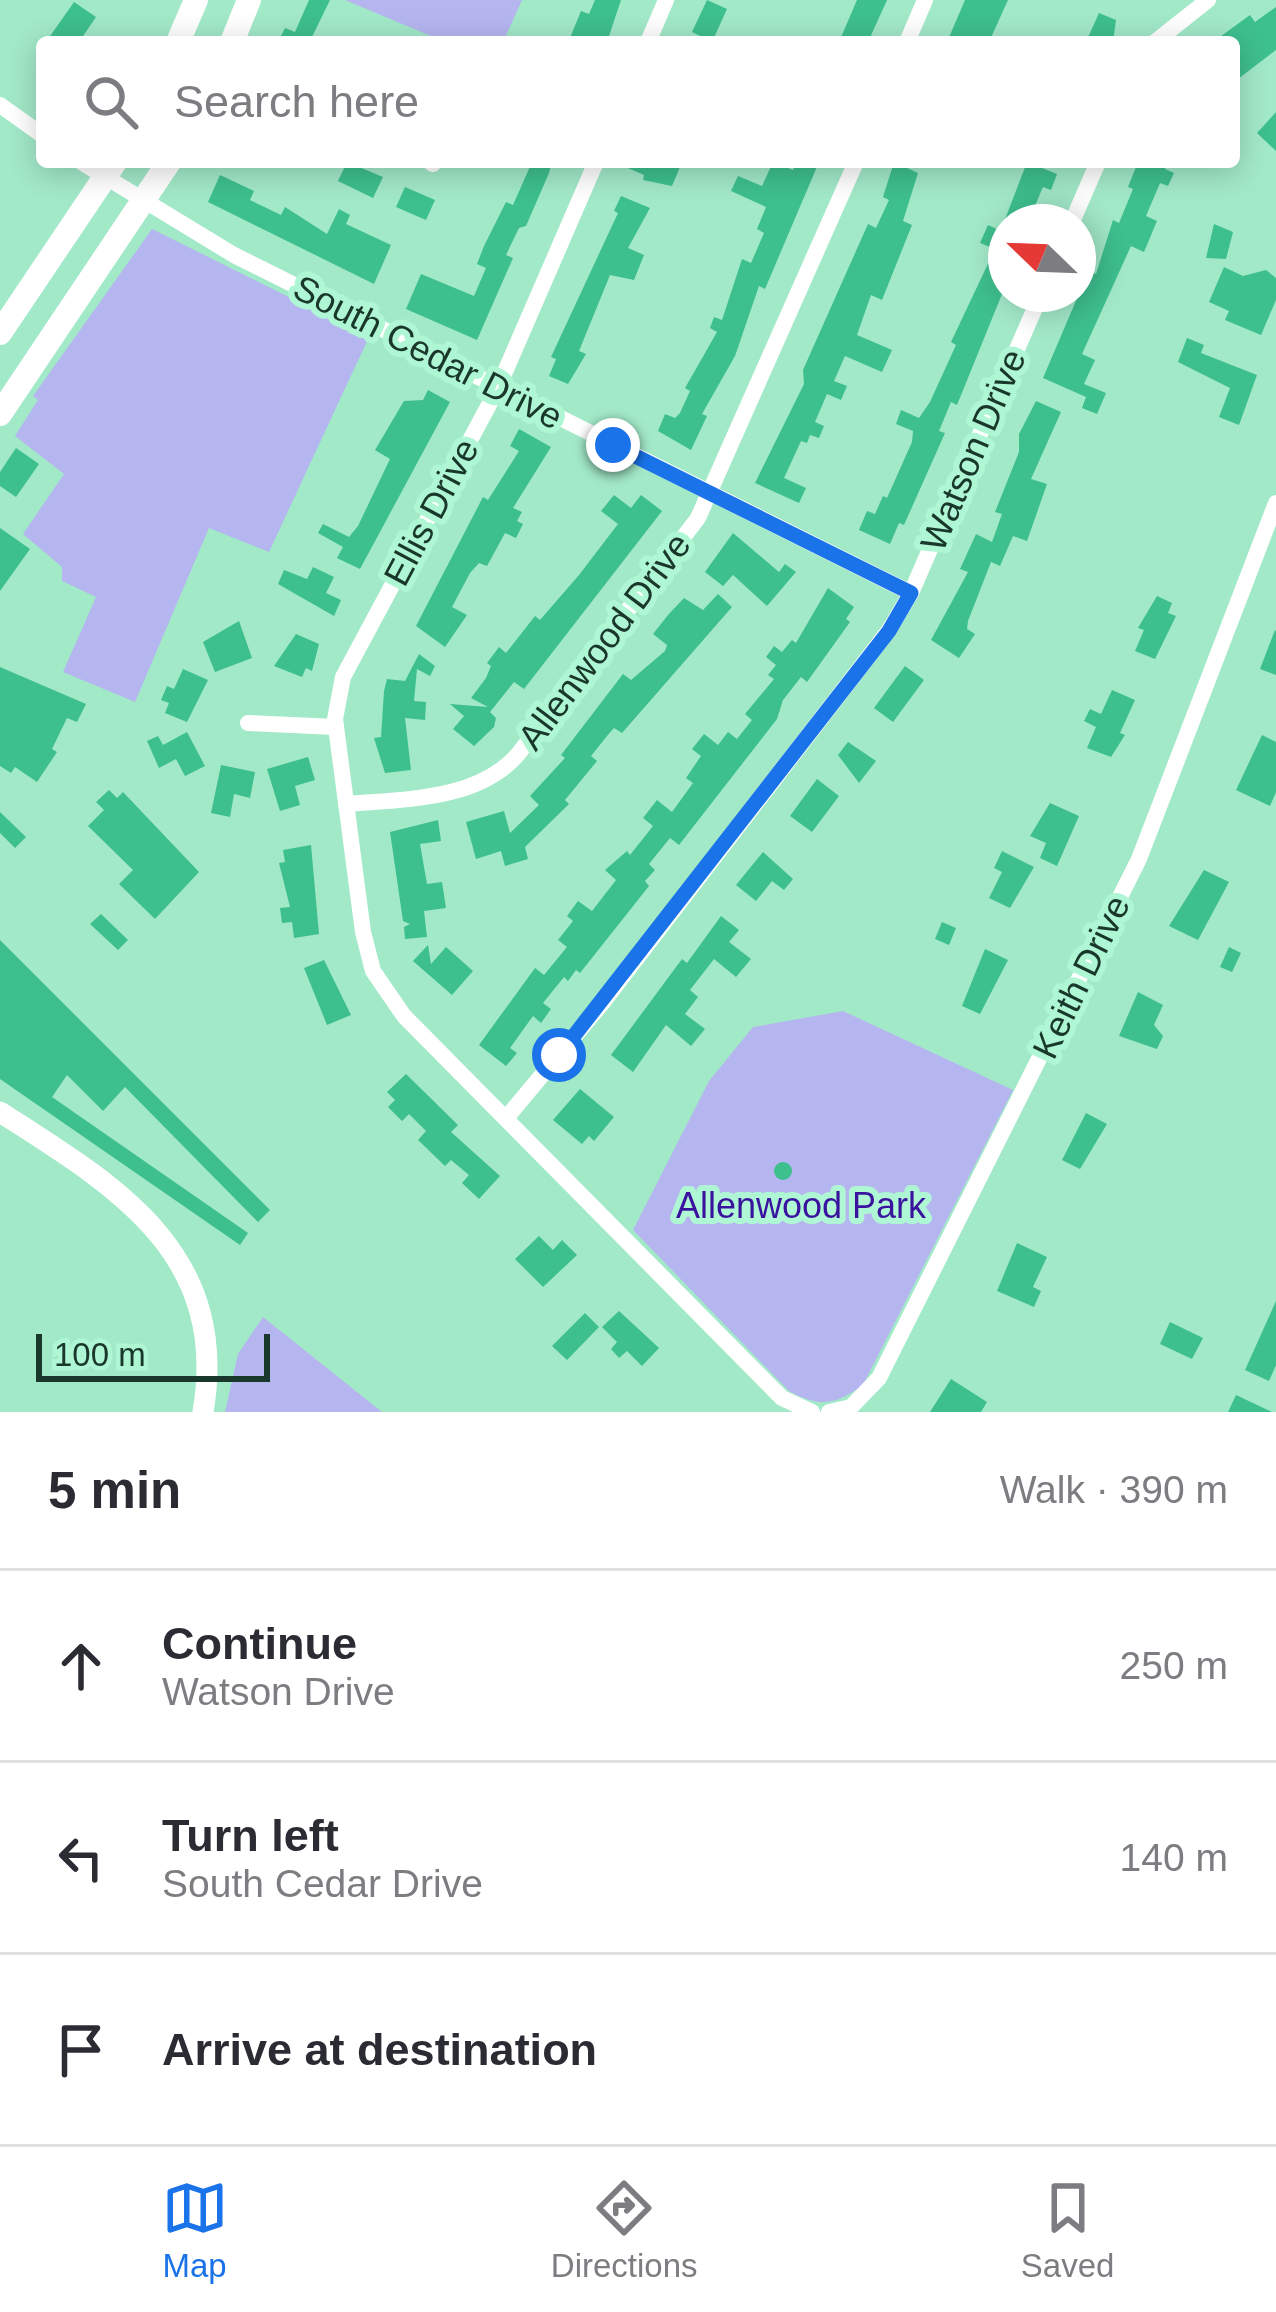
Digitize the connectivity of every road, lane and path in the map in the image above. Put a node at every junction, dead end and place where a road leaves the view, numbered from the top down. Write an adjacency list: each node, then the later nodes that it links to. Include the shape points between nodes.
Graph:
1 (196, 0): 6 (main road)
2 (249, 0): 7 (main road)
3 (666, 0): 8 (street)
4 (926, 0): 9 (street)
5 (1208, 0): 10 (street)
6 (181, 36)
7 (234, 36)
8 (651, 36)
9 (911, 36)
10 (1163, 36)
11 (0, 106): 12 (street)
12 (36, 131)
13 (165, 168): 18 (main road)
14 (593, 168): 22 (street, Ellis Drive)
15 (853, 168): 24 (street, Allenwood Drive)
16 (1095, 168): 19 (street)
17 (110, 170): 18 (street, South Cedar Drive); 21 (main road)
18 (143, 202): 22 (street, South Cedar Drive); 23 (main road)
19 (1080, 204)
20 (1033, 312): 26 (street, Watson Drive)
21 (0, 333)
22 (498, 388): 24 (street, South Cedar Drive); 28 (street, Ellis Drive, via 343,677)
23 (0, 414)
24 (712, 494): 26 (street, South Cedar Drive); 29 (street, Allenwood Drive, via 504,771 456,790)
25 (1276, 503): 34 (street, Keith Drive, via 1118,901 879,1378 851,1407)
26 (911, 593): 31 (street, Watson Drive)
27 (248, 722): 28 (street)
28 (336, 728): 29 (street, Ellis Drive)
29 (346, 804): 31 (street, via 373,971 404,1016)
30 (0, 1112): 32 (street, via 129,1199 182,1262 207,1359)
31 (507, 1117): 33 (street, via 782,1398)
32 (203, 1412)
33 (812, 1412)
34 (829, 1412)

